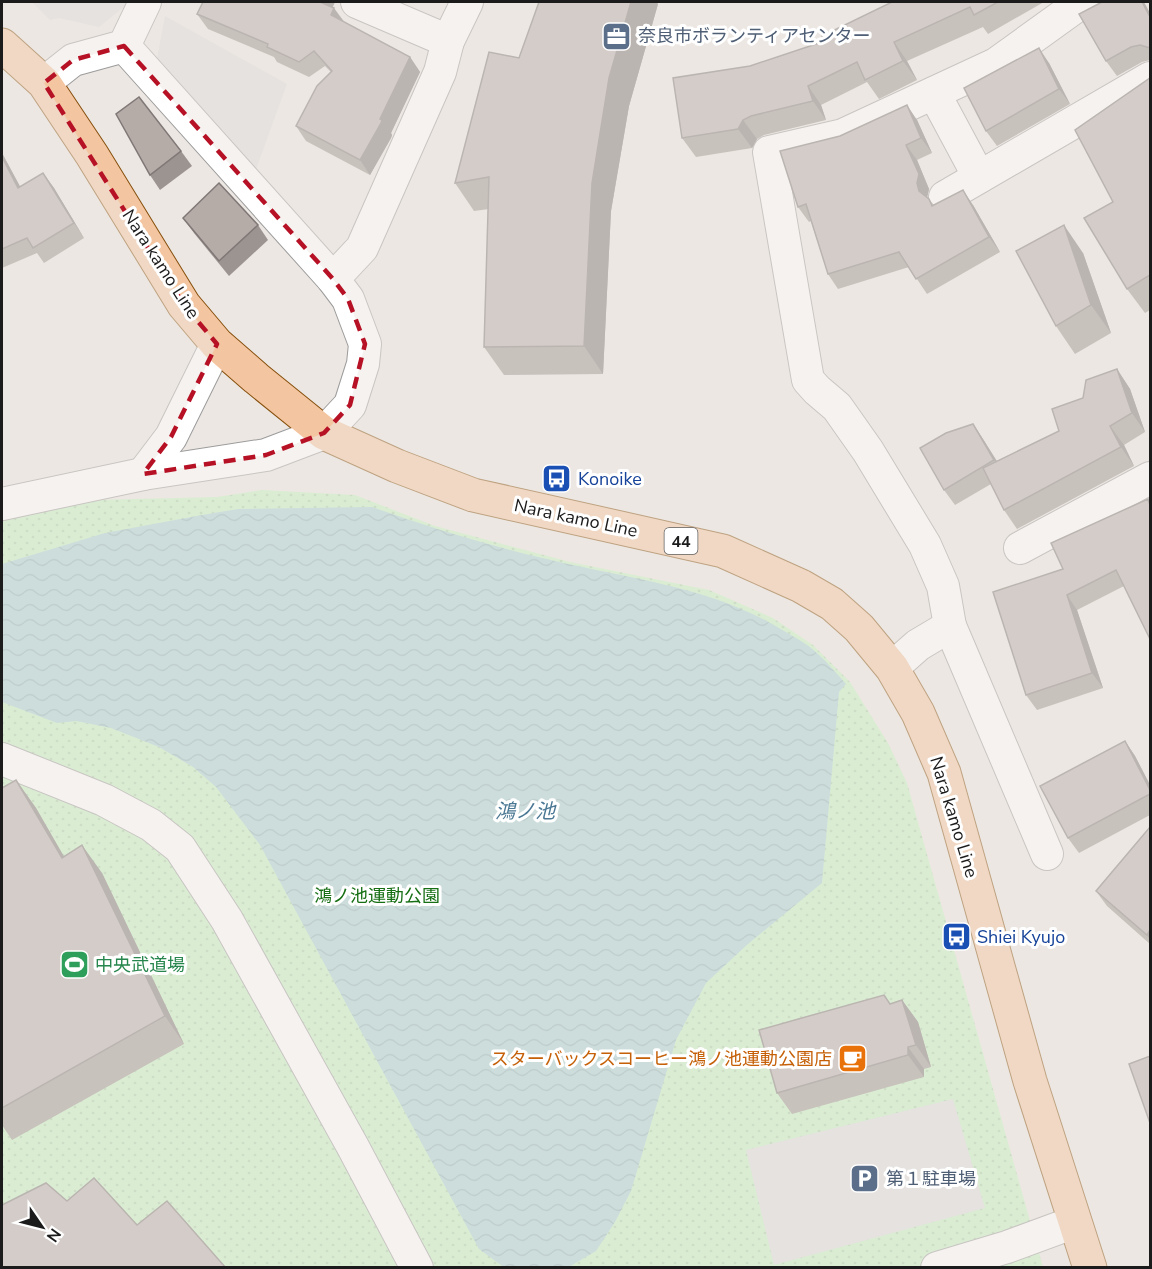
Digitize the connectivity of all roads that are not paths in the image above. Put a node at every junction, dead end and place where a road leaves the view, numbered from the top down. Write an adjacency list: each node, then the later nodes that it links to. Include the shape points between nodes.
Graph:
1 (145, 2): 7 (street)
2 (357, 2): 5 (street)
3 (467, 2): 5 (street)
4 (1082, 2): 10 (street, via 996,64)
5 (448, 41): 13 (street, via 440,72 362,248)
6 (2, 45): 9 (main road, Nara kamo Line / 44)
7 (124, 46): 9 (street, via 73,60); 13 (street)
8 (1150, 78): 11 (street)
9 (44, 83): 14 (main road, Nara kamo Line / 44, via 178,296)
10 (934, 93): 11 (street); 20 (street, via 843,135 769,152 808,380 837,407 925,545 943,586)
11 (980, 177): 12 (street)
12 (945, 197)
13 (333, 279): 15 (street, via 348,299 365,344 350,405)
14 (217, 344): 15 (main road, Nara kamo Line / 44); 16 (street, via 171,437)
15 (324, 433): 16 (street, via 266,455); 21 (main road, Nara kamo Line / 44, via 473,495 732,555 832,604 859,628)
16 (143, 474): 18 (street)
17 (1150, 478): 19 (street)
18 (2, 504)
19 (1020, 548)
20 (950, 626): 21 (street, via 918,645); 23 (street)
21 (892, 668): 24 (main road, Nara kamo Line / 44, via 918,713 944,773 1030,1081)
22 (2, 759): 25 (street, via 104,800 151,825 180,848 232,930)
23 (1047, 854)
24 (1075, 1222): 26 (street); 27 (main road, Nara kamo Line / 44)
25 (417, 1268)
26 (937, 1268)
27 (1090, 1268)

